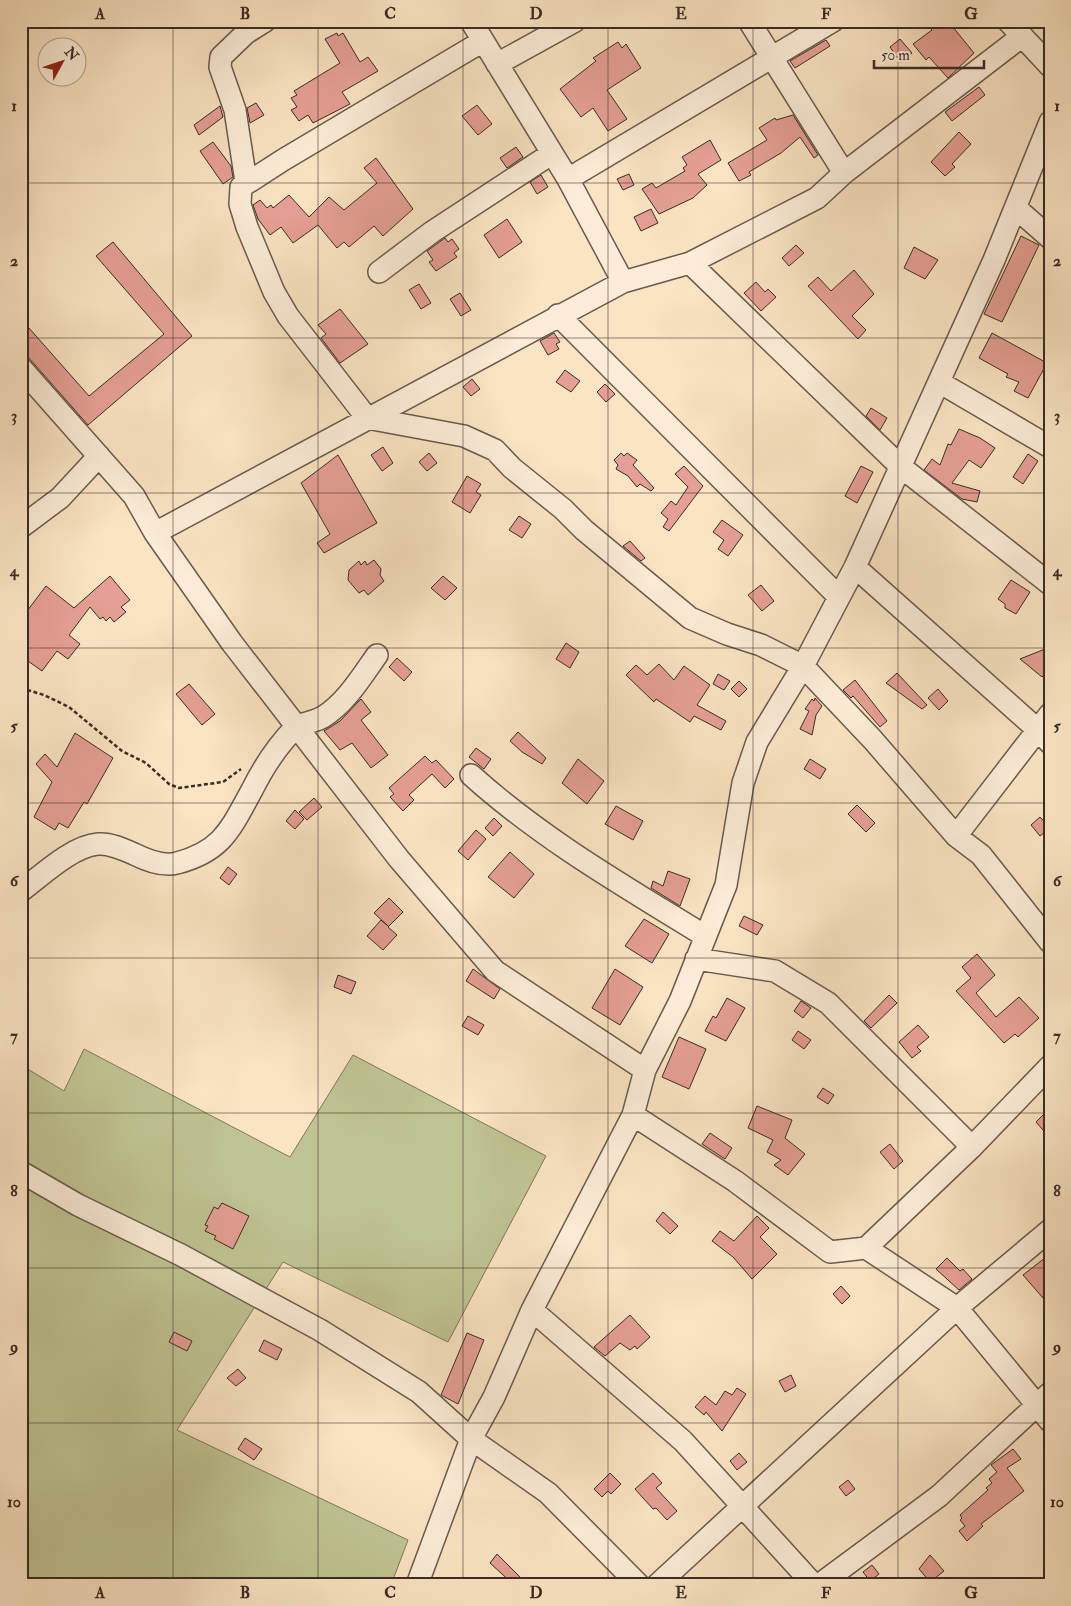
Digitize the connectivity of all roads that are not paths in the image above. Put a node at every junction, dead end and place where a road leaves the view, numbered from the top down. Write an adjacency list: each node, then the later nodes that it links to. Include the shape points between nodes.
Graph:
1 (265, 21): 15 (street, via 246,33 221,58 220,67 235,110)
2 (471, 21): 7 (street)
3 (575, 21): 9 (street)
4 (749, 21): 8 (street)
5 (832, 21): 8 (street)
6 (1015, 29): 10 (street); 13 (street)
7 (483, 41): 9 (street); 15 (street)
8 (772, 56): 13 (street); 14 (street)
9 (497, 64): 12 (street)
10 (1050, 66)
11 (1050, 122): 16 (street)
12 (551, 154): 14 (street); 19 (street, via 432,232)
13 (844, 173): 18 (street, via 817,198)
14 (568, 179): 20 (street)
15 (246, 182): 24 (street, via 242,187 240,204 274,292 288,316)
16 (1016, 208): 17 (street); 23 (street)
17 (1050, 238)
18 (690, 263): 20 (street); 27 (street)
19 (379, 272)
20 (623, 282): 21 (street)
21 (558, 315): 24 (street); 32 (street)
22 (21, 368): 26 (street)
23 (939, 382): 25 (street); 27 (street)
24 (367, 418): 29 (street); 34 (street, via 464,436 495,450 512,468 690,618 761,645)
25 (1050, 447)
26 (99, 456): 28 (street, via 60,498); 29 (street, via 134,496)
27 (901, 468): 30 (street); 31 (street)
28 (21, 527)
29 (155, 532): 35 (street, via 232,643)
30 (855, 567): 32 (street); 36 (street)
31 (1050, 584)
32 (839, 598): 34 (street)
33 (378, 655): 35 (street, via 357,683 324,717)
34 (803, 666): 38 (street, via 873,740); 40 (street, via 757,742 743,783 726,885)
35 (297, 727): 39 (street, via 270,759 230,831 210,850 175,864 153,862 122,849 97,844 59,862); 44 (street, via 398,859 495,971)
36 (1046, 729): 38 (street)
37 (470, 775): 40 (street, via 501,802 584,862)
38 (956, 836): 41 (street, via 981,855)
39 (21, 891)
40 (705, 936): 42 (street)
41 (1050, 942)
42 (696, 959): 44 (street, via 680,1001); 46 (street, via 775,971 828,1003)
43 (1050, 1066): 46 (street)
44 (644, 1070): 45 (street)
45 (633, 1115): 49 (street, via 736,1181 830,1252); 51 (street)
46 (972, 1147): 49 (street)
47 (21, 1172): 54 (street, via 78,1205 181,1255 320,1330 419,1392)
48 (1050, 1230): 50 (street)
49 (866, 1248): 50 (street)
50 (957, 1308): 52 (street); 55 (street)
51 (532, 1310): 54 (street, via 494,1397); 55 (street, via 683,1441)
52 (1042, 1399): 53 (street); 60 (street, via 939,1496)
53 (1050, 1421)
54 (471, 1439): 56 (street); 57 (street, via 548,1493)
55 (741, 1505): 58 (street); 59 (street)
56 (418, 1585)
57 (639, 1585)
58 (657, 1585)
59 (814, 1585)
60 (819, 1585)

